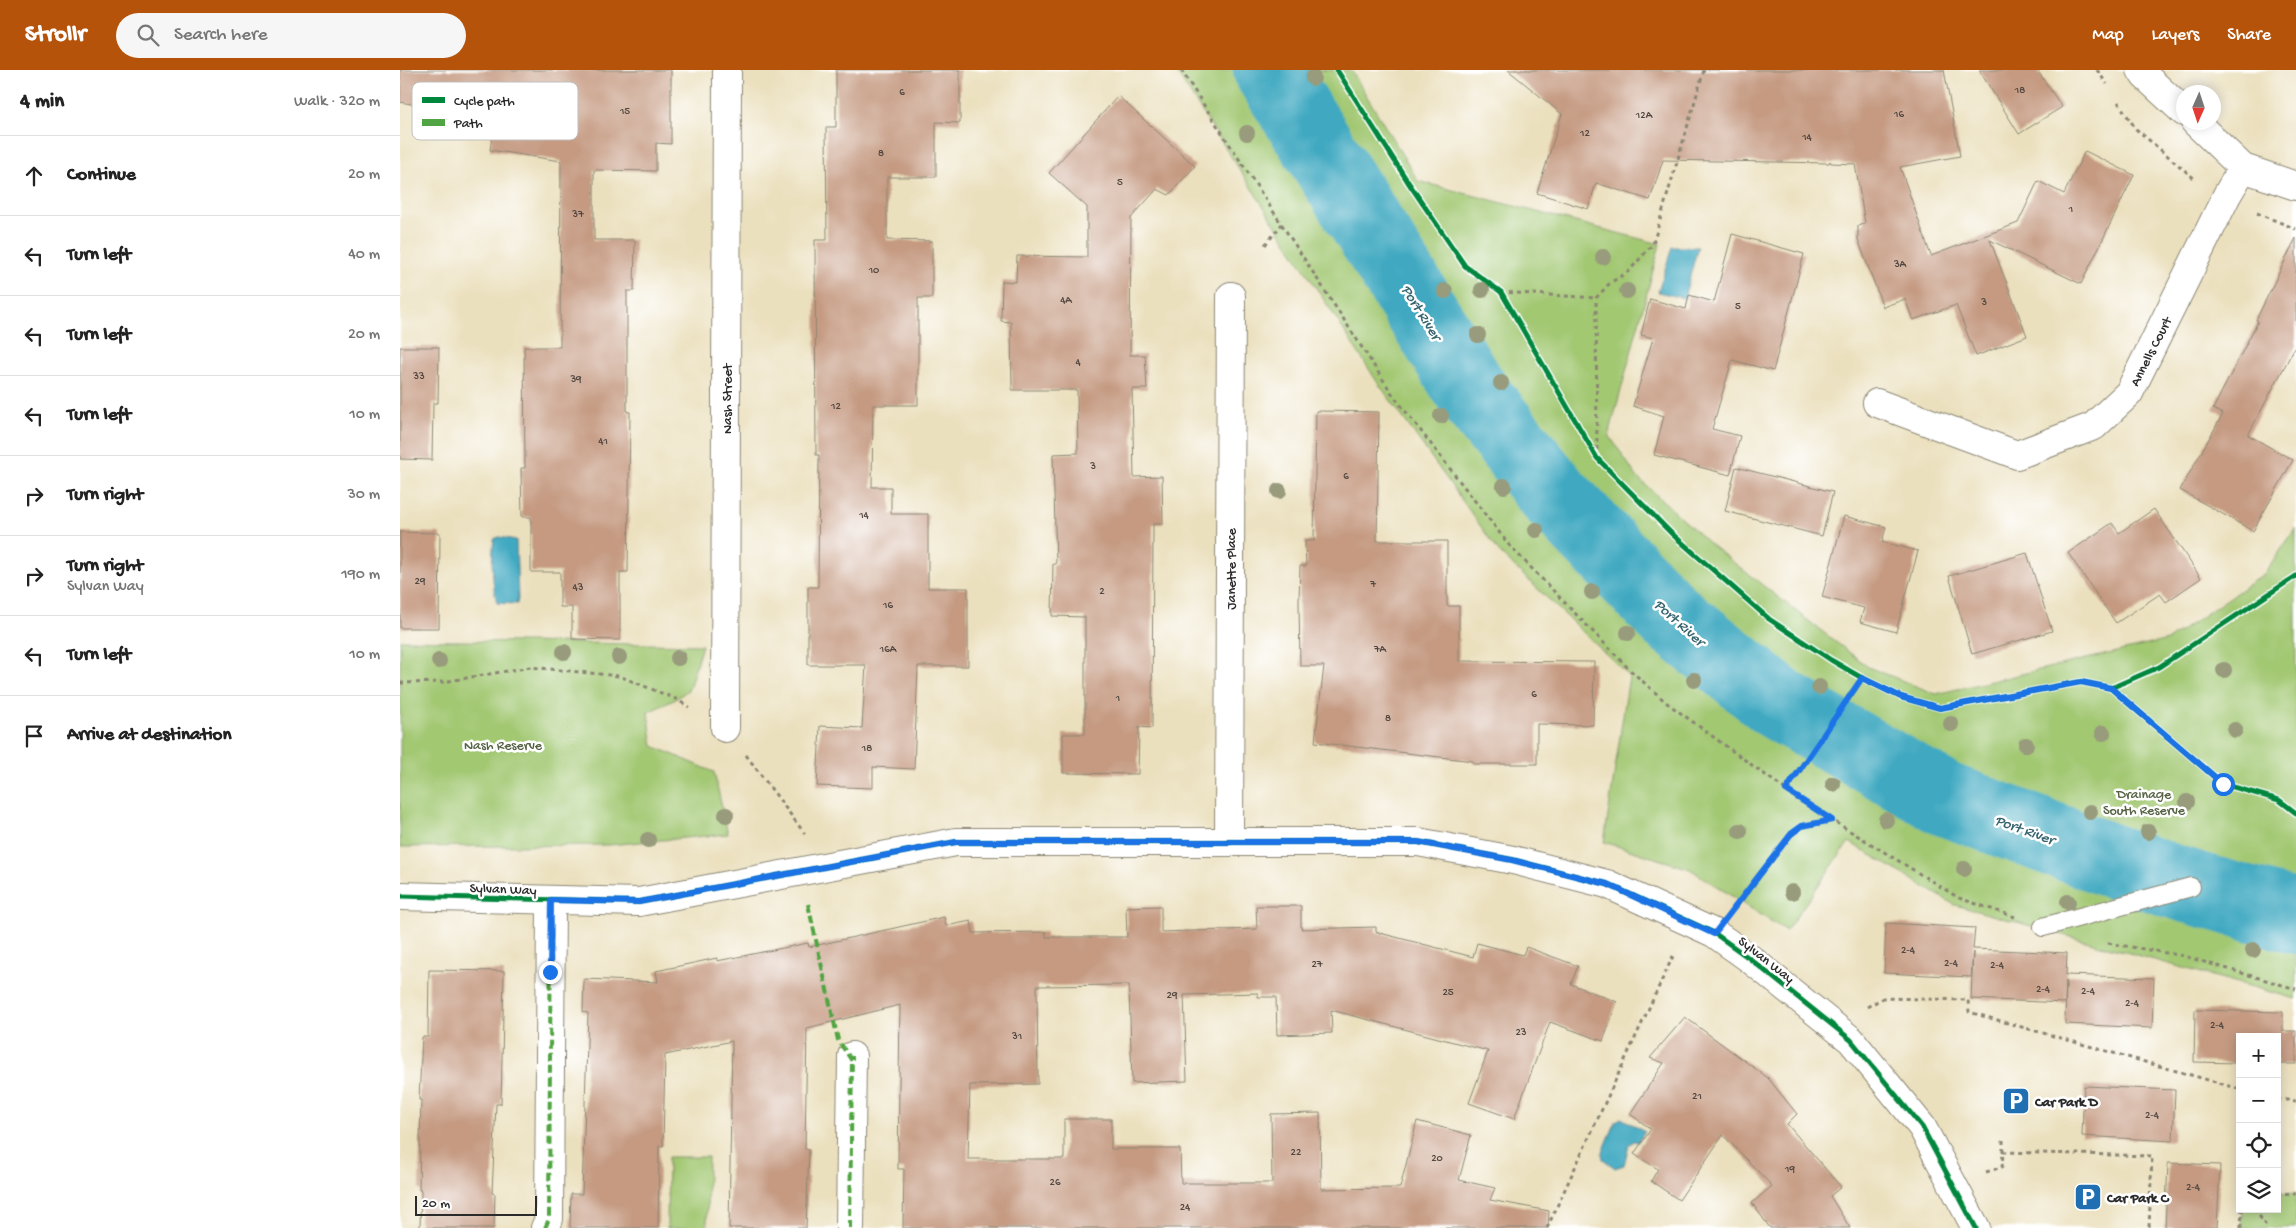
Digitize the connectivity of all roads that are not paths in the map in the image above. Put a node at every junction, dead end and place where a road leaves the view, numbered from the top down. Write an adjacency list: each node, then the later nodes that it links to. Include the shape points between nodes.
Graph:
1 (727, 70): 9 (street, Nash Street)
2 (2141, 70): 3 (street)
3 (2176, 105)
4 (2203, 130): 5 (street)
5 (2243, 168): 6 (street); 8 (street, Annells Court, via 2129,393 2094,426 2017,455)
6 (2296, 186)
7 (1230, 296): 10 (street, Janette Place)
8 (1876, 402)
9 (725, 728)
10 (1229, 842): 13 (street, Sylvan Way, via 956,842 639,902); 18 (street, Sylvan Way, via 1418,842 1512,860 1607,884 1714,934 1851,1040 1922,1127)
11 (2191, 887): 14 (lane)
12 (400, 896): 13 (street, Sylvan Way)
13 (551, 900): 16 (street, via 549,1219)
14 (2043, 927)
15 (852, 1056): 17 (street)
16 (546, 1228)
17 (850, 1228)
18 (1976, 1228)

